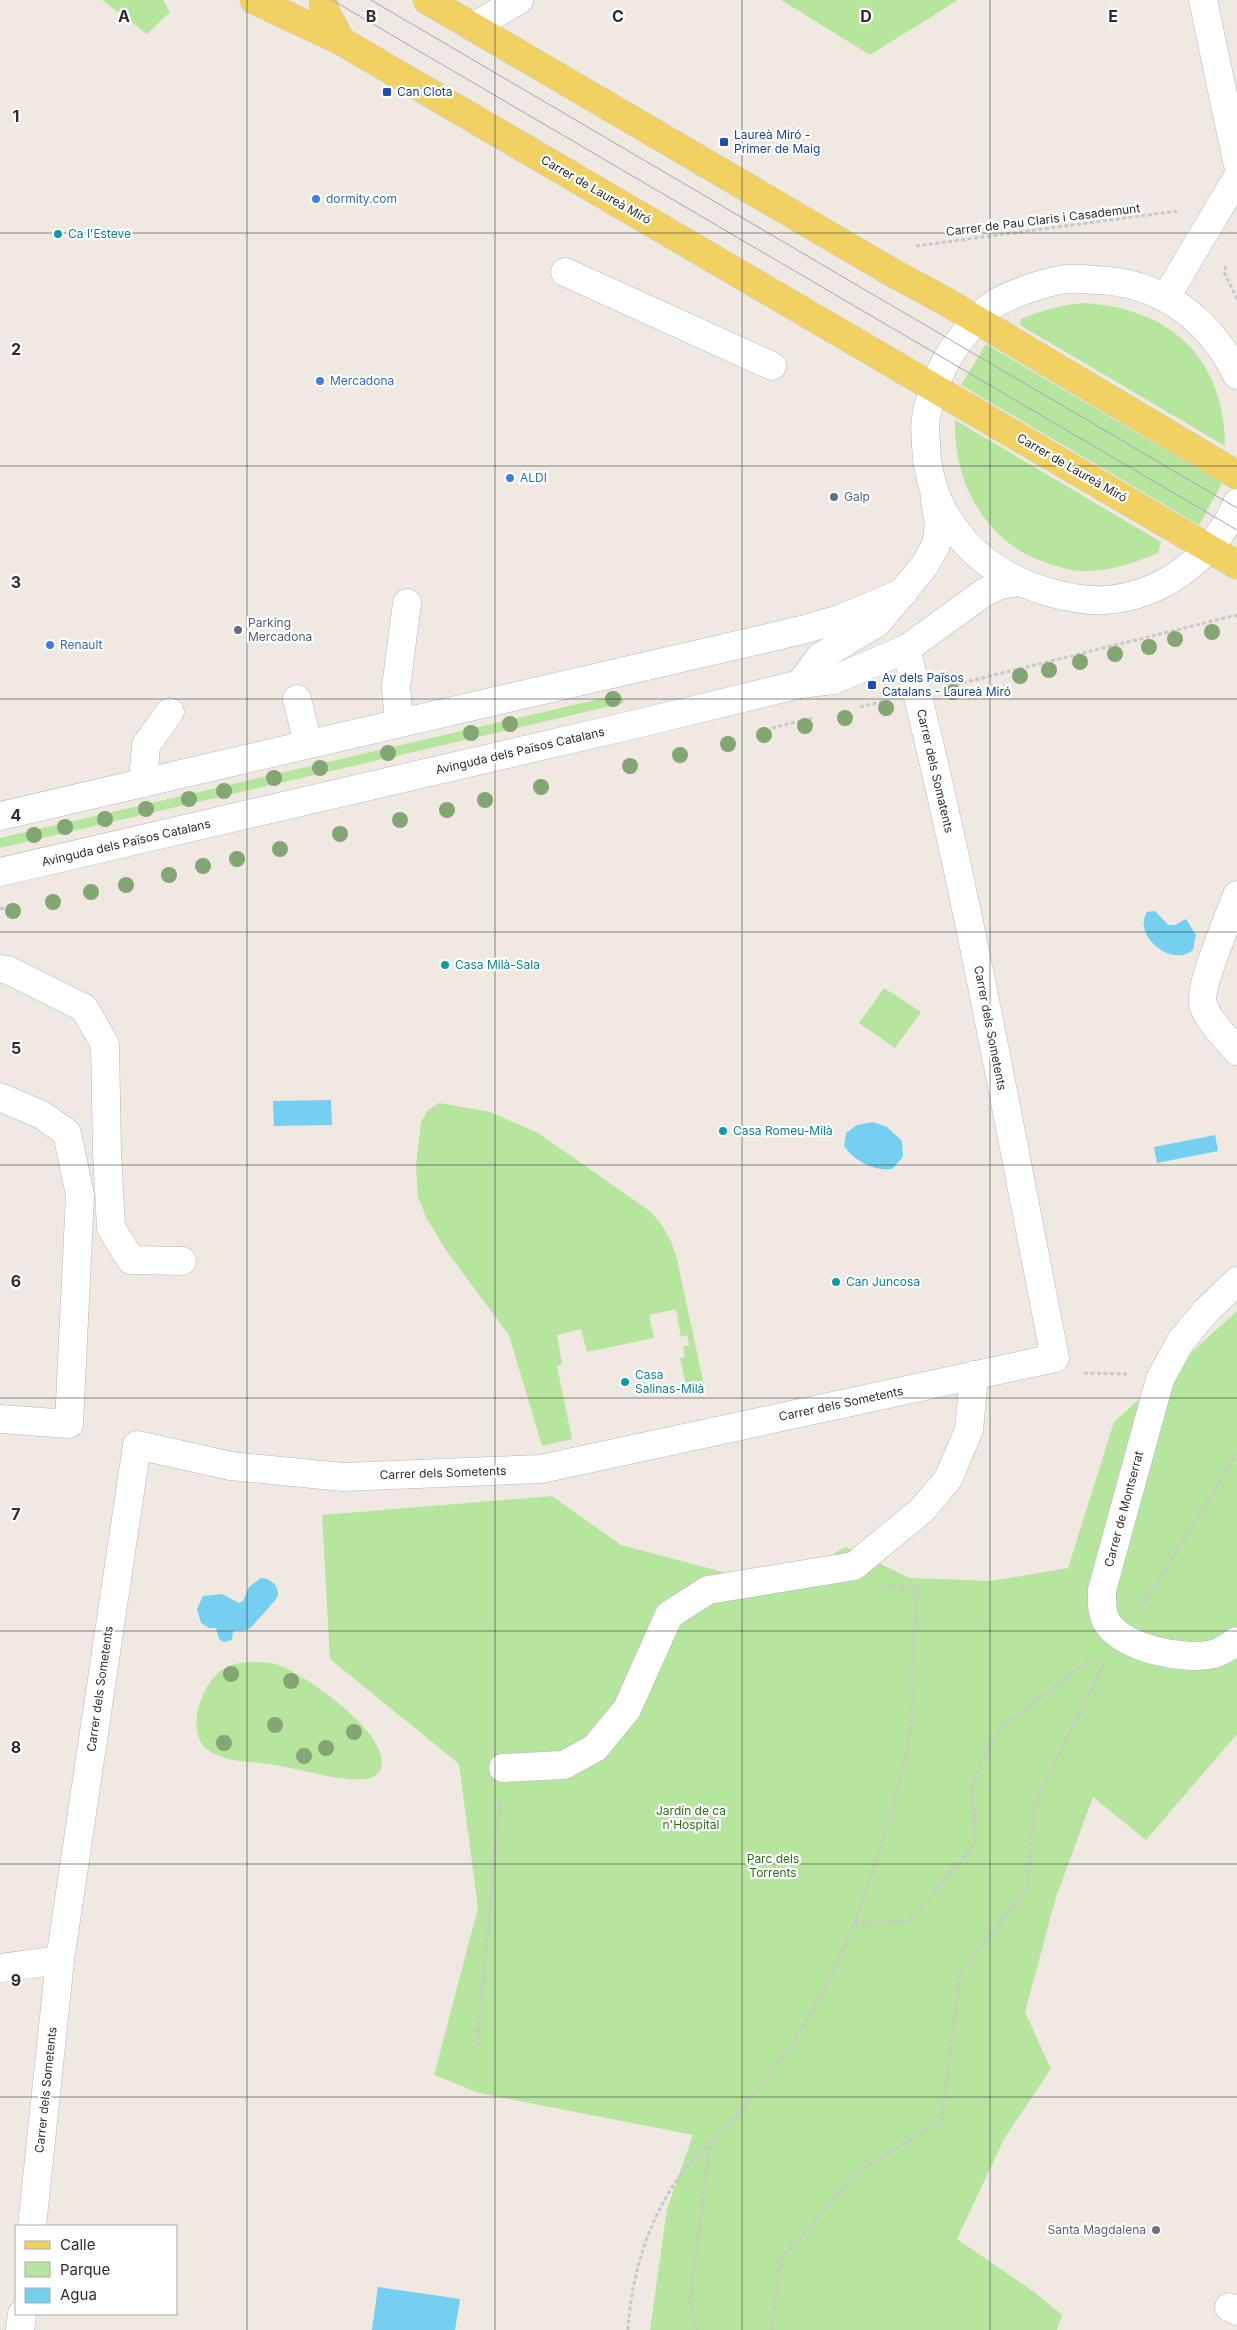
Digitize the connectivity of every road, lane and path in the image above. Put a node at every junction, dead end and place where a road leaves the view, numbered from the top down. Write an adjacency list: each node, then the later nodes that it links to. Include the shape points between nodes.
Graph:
1 (254, 0): 7 (main road, Carrer de Laureà Miró)
2 (324, 0): 7 (main road, via 324,10)
3 (427, 0): 6 (main road)
4 (518, 0): 6 (street)
5 (1203, 0): 8 (street)
6 (473, 27): 16 (main road)
7 (341, 41): 19 (main road, Carrer de Laureà Miró)
8 (1237, 160)
9 (1237, 178): 14 (street)
10 (1179, 211): 11 (path, Carrer de Pau Claris i Casademunt)
11 (908, 247)
12 (1227, 263): 15 (path, via 1224,272)
13 (565, 272): 17 (street)
14 (1166, 297): 16 (street, via 1117,280 1066,279 1017,293 996,303); 18 (street, via 1190,312 1210,332)
15 (1237, 299)
16 (977, 320): 19 (street, via 946,360); 20 (main road)
17 (772, 366)
18 (1237, 375)
19 (934, 388): 21 (street, via 925,419 927,456); 23 (main road, Carrer de Laureà Miró)
20 (1237, 475)
21 (934, 488): 25 (street, via 947,518 965,544); 26 (street, via 938,525 936,545)
22 (1237, 503): 23 (street, via 1227,524)
23 (1209, 548): 24 (main road, Carrer de Laureà Miró); 25 (street, via 1186,569 1161,585 1133,595 1104,600 1071,598)
24 (1237, 565)
25 (1019, 582): 29 (street, Avinguda dels Països Catalans, via 985,592)
26 (904, 592): 31 (street, via 877,623 820,657); 34 (street, via 840,619 802,630)
27 (407, 603): 34 (street, via 396,686)
28 (1237, 615): 30 (path)
29 (906, 649): 31 (street, Avinguda dels Països Catalans, via 833,680); 39 (street, Carrer dels Somatents)
30 (980, 679)
31 (800, 684): 38 (street, Avinguda dels Països Catalans)
32 (297, 699): 35 (street)
33 (170, 712): 36 (street, via 146,745)
34 (399, 723): 35 (street)
35 (308, 744): 36 (street)
36 (144, 783): 37 (street)
37 (0, 816)
38 (0, 872)
39 (963, 894): 46 (street, Carrer dels Sometents)
40 (1237, 895): 42 (street, via 1204,986 1202,1003)
41 (0, 969): 44 (street, via 84,1008 105,1044 111,1228 131,1260)
42 (1237, 1050)
43 (0, 1097): 49 (street, via 42,1116 67,1133 80,1194 69,1424)
44 (182, 1261)
45 (1237, 1281): 47 (street, Carrer de Montserrat, via 1181,1340)
46 (1055, 1358): 47 (path, via 1078,1372); 48 (street, Carrer dels Sometents)
47 (1163, 1374): 53 (street, Carrer de Montserrat, via 1102,1590 1102,1610 1108,1624 1120,1634 1146,1648 1171,1655 1197,1657 1216,1654)
48 (974, 1375): 51 (street, via 969,1430 948,1479 922,1510); 58 (street, Carrer dels Sometents, via 541,1469 343,1478 231,1466 137,1445)
49 (0, 1419)
50 (1237, 1454): 52 (path)
51 (854, 1566): 56 (street, via 708,1590 669,1615 627,1709 595,1748 564,1765); 57 (path, via 869,1585 918,1588 911,1726 892,1808 866,1897)
52 (1142, 1608)
53 (1237, 1641)
54 (1093, 1658): 57 (path, via 1002,1727 989,1746 972,1787 975,1841 936,1894 908,1922)
55 (1103, 1666): 67 (path, via 1034,1805 1028,1887 960,1974 942,2120 858,2172 780,2260)
56 (503, 1768): 60 (path)
57 (855, 1923): 61 (path, via 838,1964 809,2015 754,2094)
58 (60, 1960): 59 (street); 62 (street, Carrer dels Sometents)
59 (0, 1968)
60 (477, 2045)
61 (710, 2142): 65 (path, via 682,2173 660,2208 636,2272); 66 (path, via 690,2300)
62 (32, 2225)
63 (22, 2315): 64 (street)
64 (20, 2330)
65 (628, 2330)
66 (696, 2330)
67 (772, 2330)

